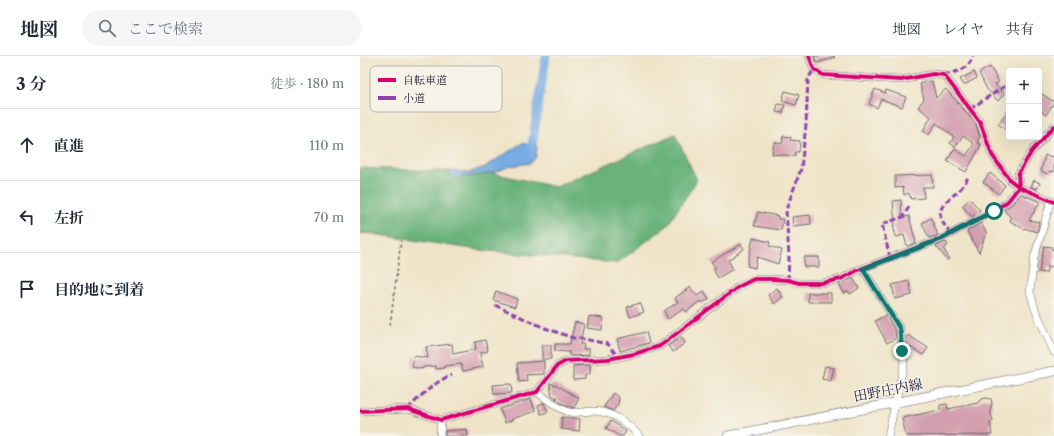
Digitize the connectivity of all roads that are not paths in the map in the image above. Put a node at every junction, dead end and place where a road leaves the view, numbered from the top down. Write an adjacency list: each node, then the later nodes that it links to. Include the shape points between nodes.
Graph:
1 (809, 56): 3 (street, via 814,69 823,75 901,80 933,74 944,75 980,122 992,155 1010,180)
2 (1054, 126): 3 (street, via 1032,151 1018,174)
3 (1019, 187): 4 (street); 5 (street, via 1008,201 994,211 941,239)
4 (1052, 202): 6 (street, via 1034,258 1030,291)
5 (863, 269): 8 (street, via 841,279 822,283 754,279 660,346 608,359 566,361 557,366); 9 (street, via 900,329 904,364)
6 (1054, 352)
7 (1054, 371): 9 (main road, 田野庄内線)
8 (537, 392): 11 (street); 14 (street, via 560,409 609,414 628,425)
9 (896, 403): 12 (main road, 田野庄内線); 15 (street)
10 (360, 411): 11 (street, via 408,409)
11 (442, 420): 13 (street)
12 (734, 435)
13 (440, 436)
14 (639, 436)
15 (888, 436)

